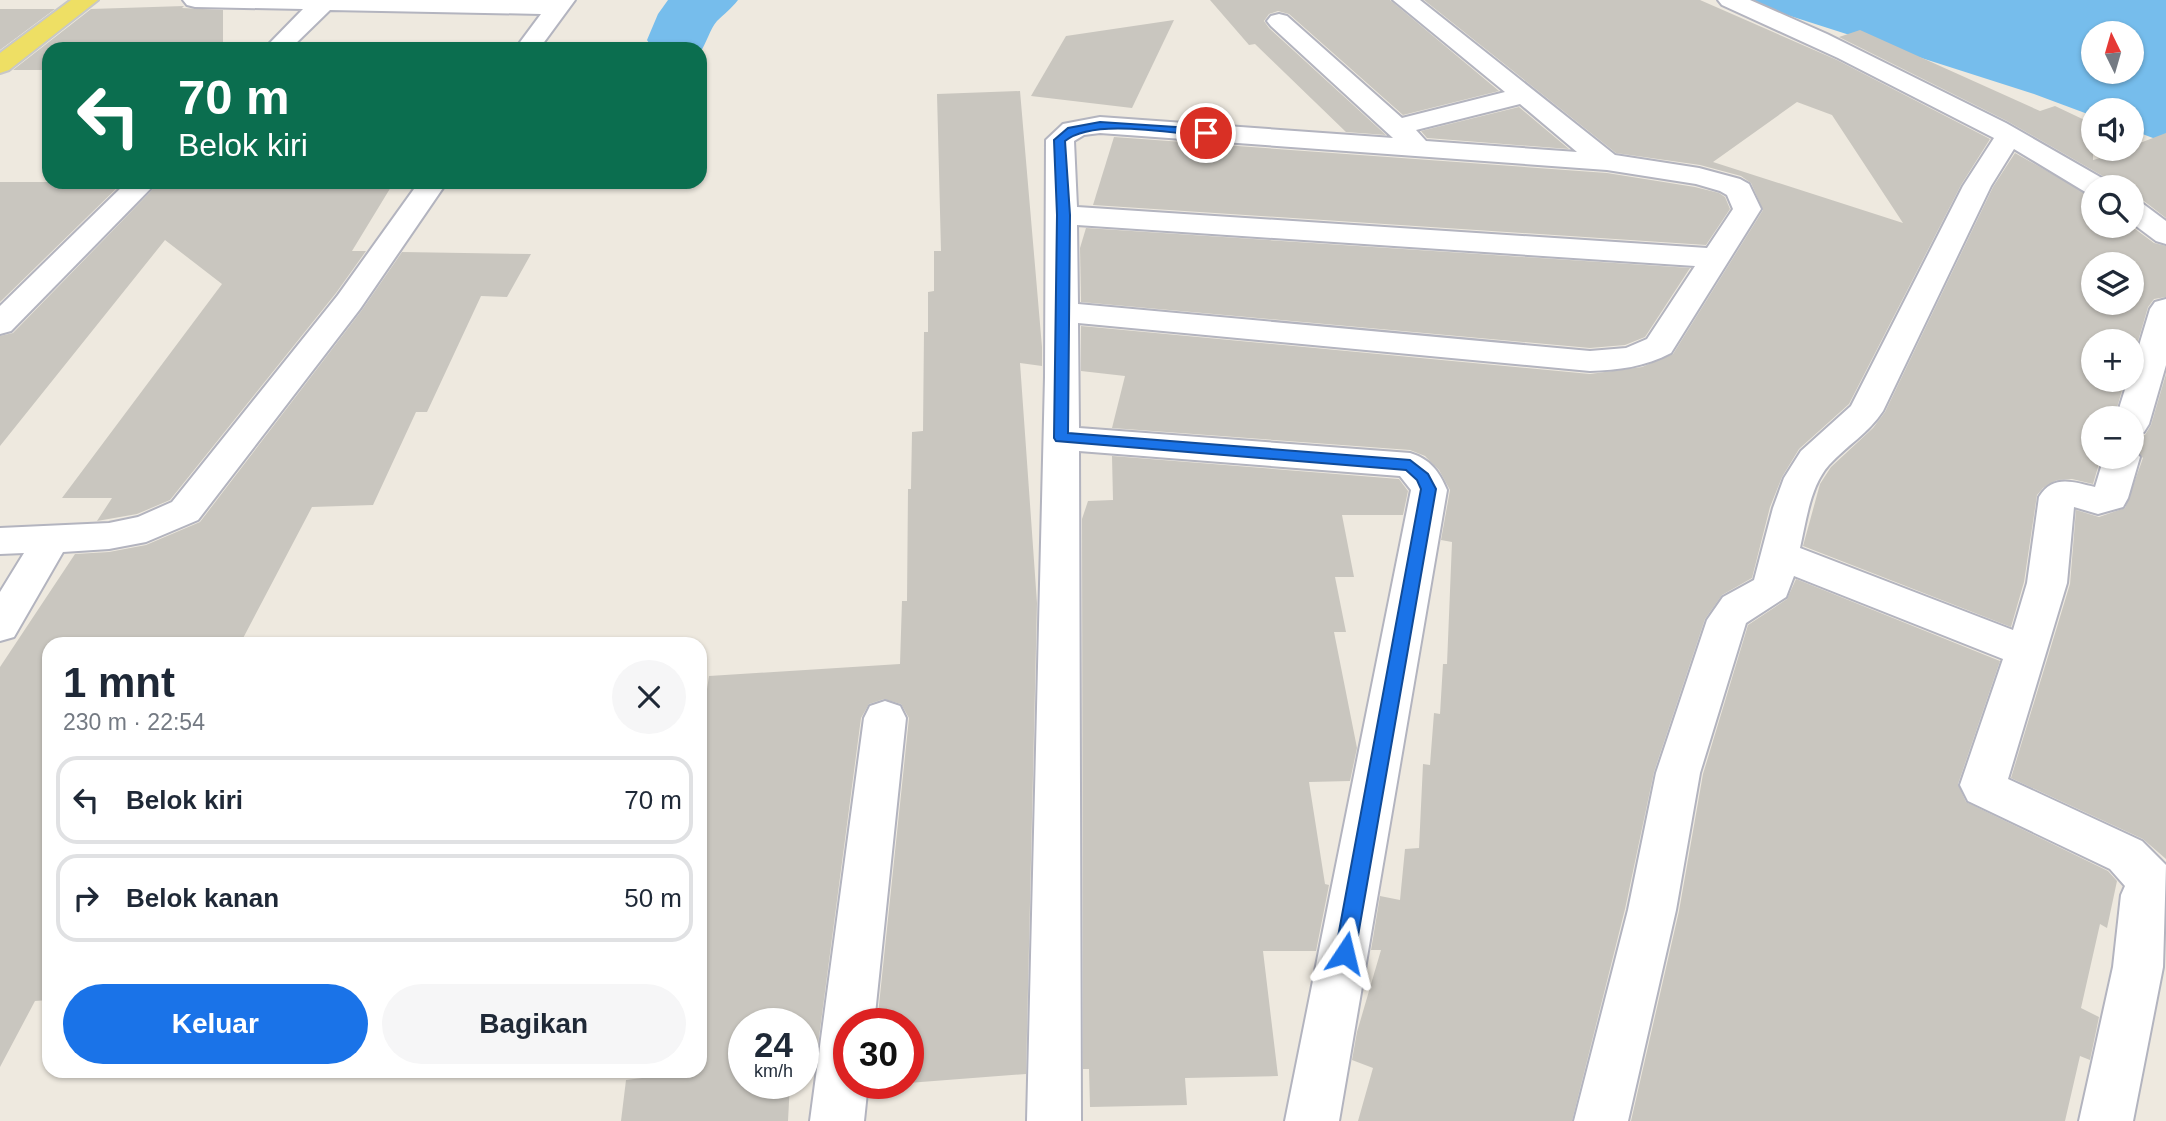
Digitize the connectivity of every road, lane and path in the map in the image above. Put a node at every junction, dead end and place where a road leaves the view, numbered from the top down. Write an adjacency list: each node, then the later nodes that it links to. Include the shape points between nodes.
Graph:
1 (86, 0): 10 (main road)
2 (195, 0): 5 (street)
3 (1405, 0): 11 (street)
4 (1730, 0): 13 (street, via 1800,30)
5 (324, 2): 6 (street); 8 (street)
6 (560, 3): 9 (street)
7 (1279, 21): 12 (street)
8 (283, 42)
9 (532, 42)
10 (0, 65)
11 (1525, 95): 12 (street); 15 (street)
12 (1397, 127): 14 (street)
13 (2009, 136): 16 (street); 31 (street, via 1977,186 1866,411 1808,467)
14 (1418, 147): 15 (street); 19 (street, via 1084,127 1060,140)
15 (1607, 162): 22 (street, via 1699,176 1739,190 1747,209)
16 (2081, 178)
17 (136, 189): 25 (street)
18 (428, 189): 29 (street, via 349,302 185,512 146,529)
19 (1063, 215): 22 (street); 24 (street)
20 (2144, 218): 21 (street)
21 (2166, 234)
22 (1717, 258): 24 (street, via 1659,346 1623,360 1590,361)
23 (2166, 309): 26 (street)
24 (1062, 312): 27 (street)
25 (0, 324)
26 (2137, 406)
27 (1061, 438): 37 (street); 38 (street, via 1410,465 1429,489)
28 (2118, 469): 33 (street, via 2110,498 2098,501 2064,492 2057,496 2049,574)
29 (51, 540): 30 (street); 32 (street)
30 (0, 541)
31 (1781, 556): 33 (street, via 2011,644); 39 (street, via 1772,587 1733,608 1727,620 1678,773 1652,910)
32 (0, 626)
33 (2025, 655): 35 (street, via 1982,785 2126,855)
34 (885, 718): 36 (street)
35 (2162, 889): 40 (street, via 2145,895 2138,967)
36 (837, 1121)
37 (1054, 1121)
38 (1312, 1121)
39 (1601, 1121)
40 (2106, 1121)

